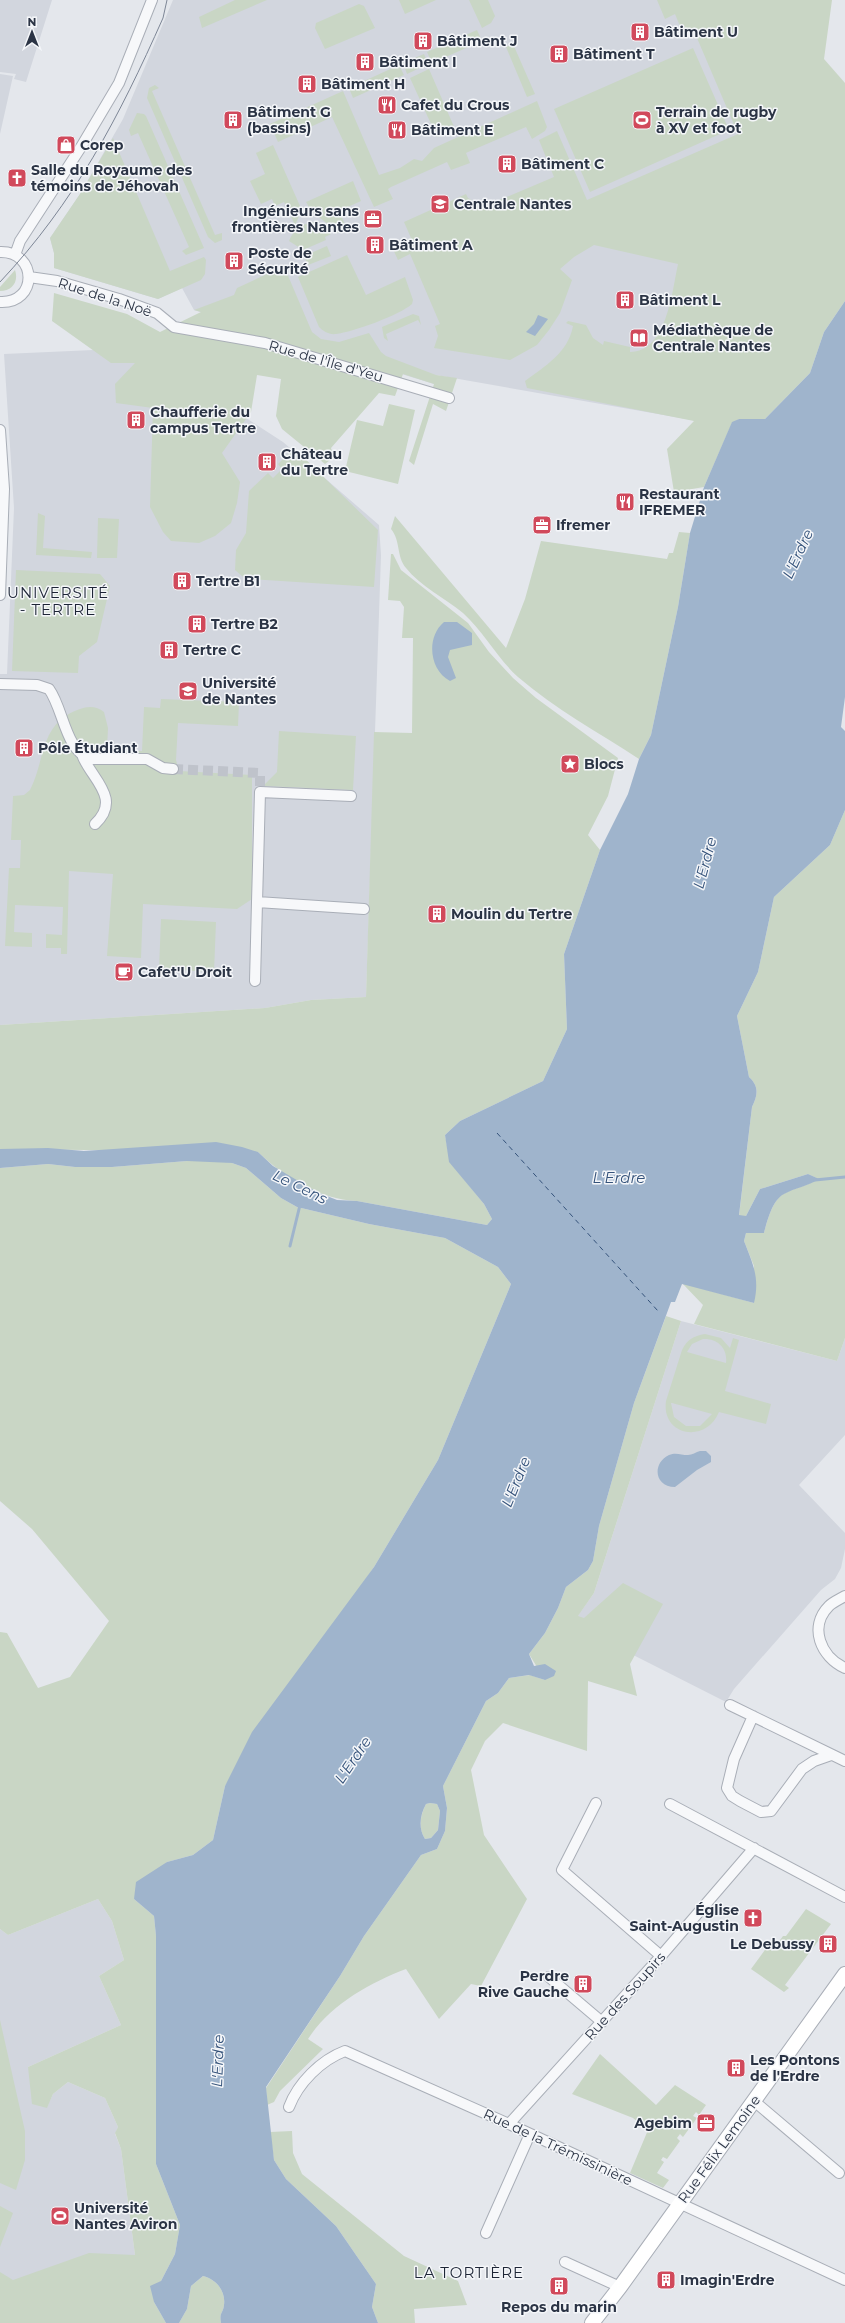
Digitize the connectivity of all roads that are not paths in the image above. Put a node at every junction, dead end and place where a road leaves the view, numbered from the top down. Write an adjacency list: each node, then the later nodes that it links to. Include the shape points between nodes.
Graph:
1 (152, 0): 2 (street, via 119,84)
2 (20, 241): 3 (street); 4 (street)
3 (2, 252): 4 (street)
4 (15, 255): 5 (street, via 25,264)
5 (29, 277): 6 (street, via 20,296 10,302); 7 (street, Rue de la Noë, via 58,281 119,299 157,313 174,327)
6 (0, 302)
7 (200, 332): 8 (street, Rue de l'Île d'Yeu, via 265,343)
8 (449, 398)
9 (0, 430): 10 (street, via 4,494)
10 (0, 595)
11 (0, 684): 12 (street, via 36,685 49,689 64,718 74,749)
12 (83, 757): 13 (street, via 147,759 163,768); 15 (street, via 101,783 106,800 103,817)
13 (174, 769)
14 (351, 796): 16 (street, via 260,792)
15 (95, 824)
16 (257, 902): 17 (street); 18 (street)
17 (364, 909)
18 (254, 980)
19 (845, 1596): 20 (street, via 829,1605 818,1628 824,1651 833,1661)
20 (845, 1668)
21 (730, 1705): 22 (street)
22 (753, 1716): 23 (street); 23 (street, via 734,1759 727,1788 732,1796 761,1812 771,1811 802,1769)
23 (831, 1755): 24 (street)
24 (845, 1762)
25 (596, 1802): 29 (street, via 562,1870)
26 (670, 1804): 27 (street)
27 (754, 1848): 28 (street); 29 (street, Rue des Soupirs)
28 (845, 1897)
29 (661, 1956): 32 (street, Rue des Soupirs)
30 (845, 1974): 33 (street, Rue Félix Lemoine)
31 (549, 1977): 32 (street)
32 (602, 2022): 35 (street, Rue des Soupirs)
33 (754, 2101): 37 (street); 38 (street, Rue Félix Lemoine)
34 (289, 2107): 35 (street, Rue de la Trémissinière, via 293,2096 312,2073 332,2056 345,2051)
35 (510, 2124): 36 (street, Rue de la Trémissinière)
36 (530, 2134): 38 (street, Rue de la Trémissinière); 39 (street)
37 (839, 2173)
38 (679, 2203): 41 (street, Rue de la Trémissinière); 42 (street, Rue Félix Lemoine)
39 (486, 2233)
40 (565, 2262): 42 (street)
41 (845, 2280)
42 (620, 2287): 43 (street, Rue Félix Lemoine)
43 (592, 2323)

